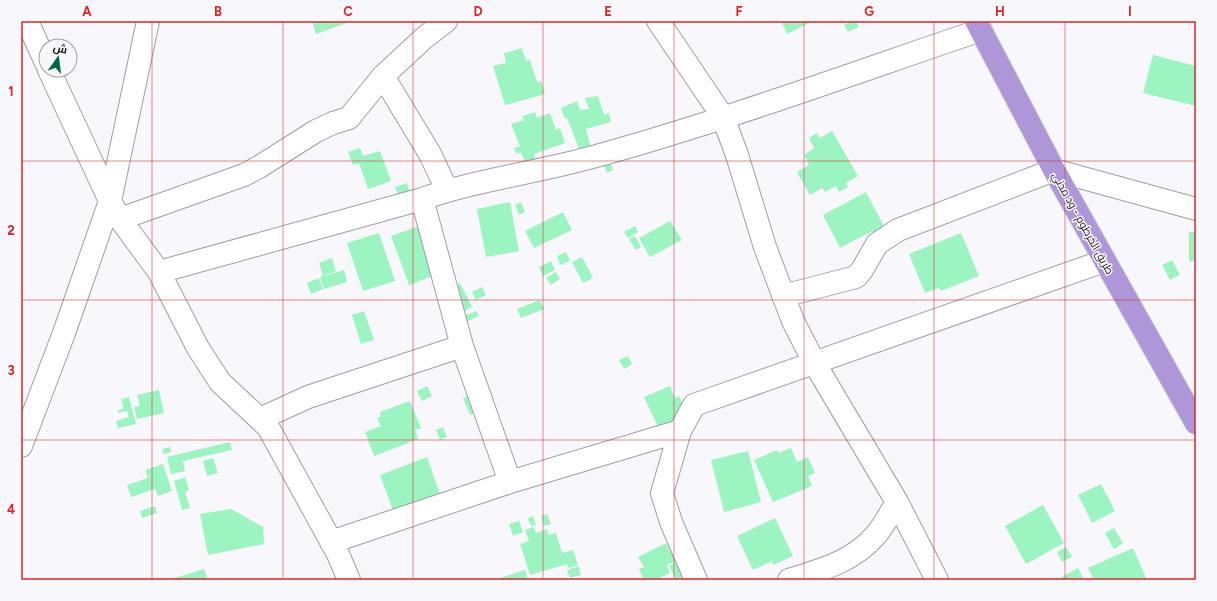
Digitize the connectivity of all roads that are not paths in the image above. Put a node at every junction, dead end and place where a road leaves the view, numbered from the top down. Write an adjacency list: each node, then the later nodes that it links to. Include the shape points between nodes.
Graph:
1 (27, 21): 6 (street)
2 (148, 21): 13 (street)
3 (446, 21): 7 (street)
4 (658, 21): 9 (street)
5 (978, 25): 9 (street); 10 (highway, طريق الخرطوم - ود مدني)
6 (36, 54)
7 (383, 76): 11 (street, via 430,154); 15 (street, via 349,118 316,131 244,175)
8 (53, 78): 13 (street)
9 (723, 117): 11 (street, via 588,158); 18 (street, via 742,170 764,247)
10 (1054, 170): 14 (street); 16 (highway, طريق الخرطوم - ود مدني); 18 (street, via 898,230 878,244 856,277)
11 (447, 190): 12 (street)
12 (422, 199): 17 (street); 19 (street)
13 (110, 201): 15 (street); 24 (street)
14 (1196, 209)
15 (120, 220): 17 (street)
16 (1104, 260): 20 (street); 22 (highway, طريق الخرطوم - ود مدني)
17 (159, 272): 21 (street, via 198,348 220,382)
18 (783, 296): 20 (street)
19 (462, 346): 21 (street, via 308,397); 25 (street)
20 (814, 364): 23 (street, via 694,405); 26 (street)
21 (260, 419): 27 (street, via 268,427)
22 (1196, 423)
23 (680, 431): 25 (street); 29 (street, via 662,493 671,522)
24 (21, 446)
25 (510, 482): 27 (street)
26 (897, 502): 30 (street, via 864,548 828,569); 31 (street)
27 (331, 542): 28 (street)
28 (349, 580)
29 (696, 580)
30 (789, 580)
31 (937, 580)

